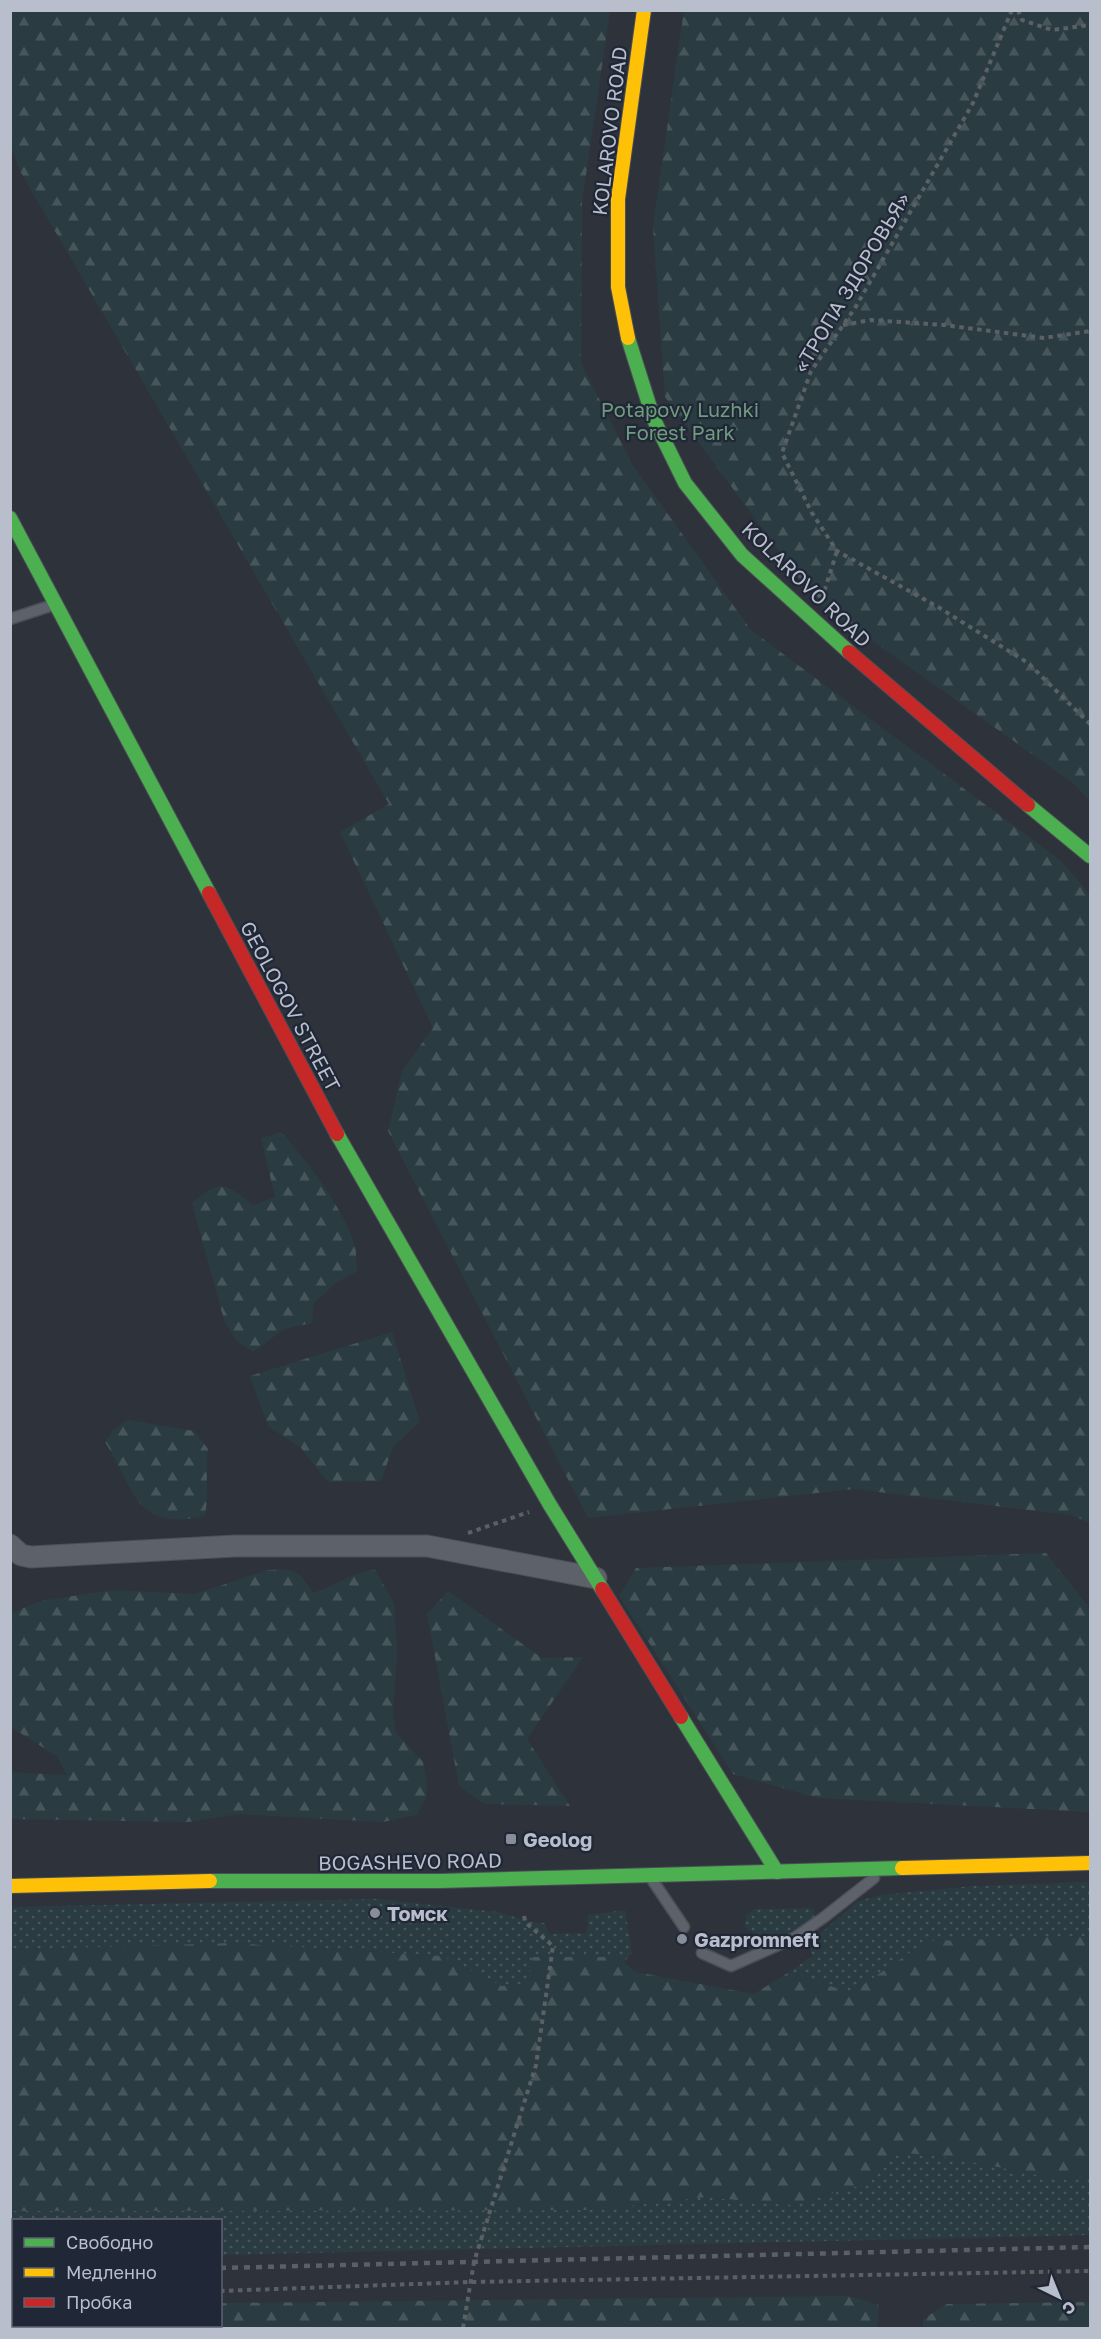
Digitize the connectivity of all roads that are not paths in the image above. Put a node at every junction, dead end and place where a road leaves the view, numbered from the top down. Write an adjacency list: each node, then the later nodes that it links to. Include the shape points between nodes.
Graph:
1 (644, 10): 5 (street, KOLAROVO ROAD, via 618,199 618,287 631,351 654,420 685,483 742,555 803,612)
2 (10, 518): 3 (street, GEOLOGOV STREET)
3 (56, 604): 4 (lane); 7 (street, GEOLOGOV STREET, via 349,1156)
4 (10, 619)
5 (1090, 856)
6 (10, 1545): 7 (street, via 21,1555 41,1557 235,1546 427,1546)
7 (596, 1578): 10 (street, GEOLOGOV STREET)
8 (1090, 1863): 9 (street)
9 (884, 1869): 10 (street, BOGASHEVO ROAD); 14 (lane, via 794,1938 731,1965)
10 (777, 1872): 11 (street, BOGASHEVO ROAD)
11 (649, 1876): 12 (street, BOGASHEVO ROAD); 13 (lane)
12 (10, 1886)
13 (684, 1927)
14 (702, 1953)

